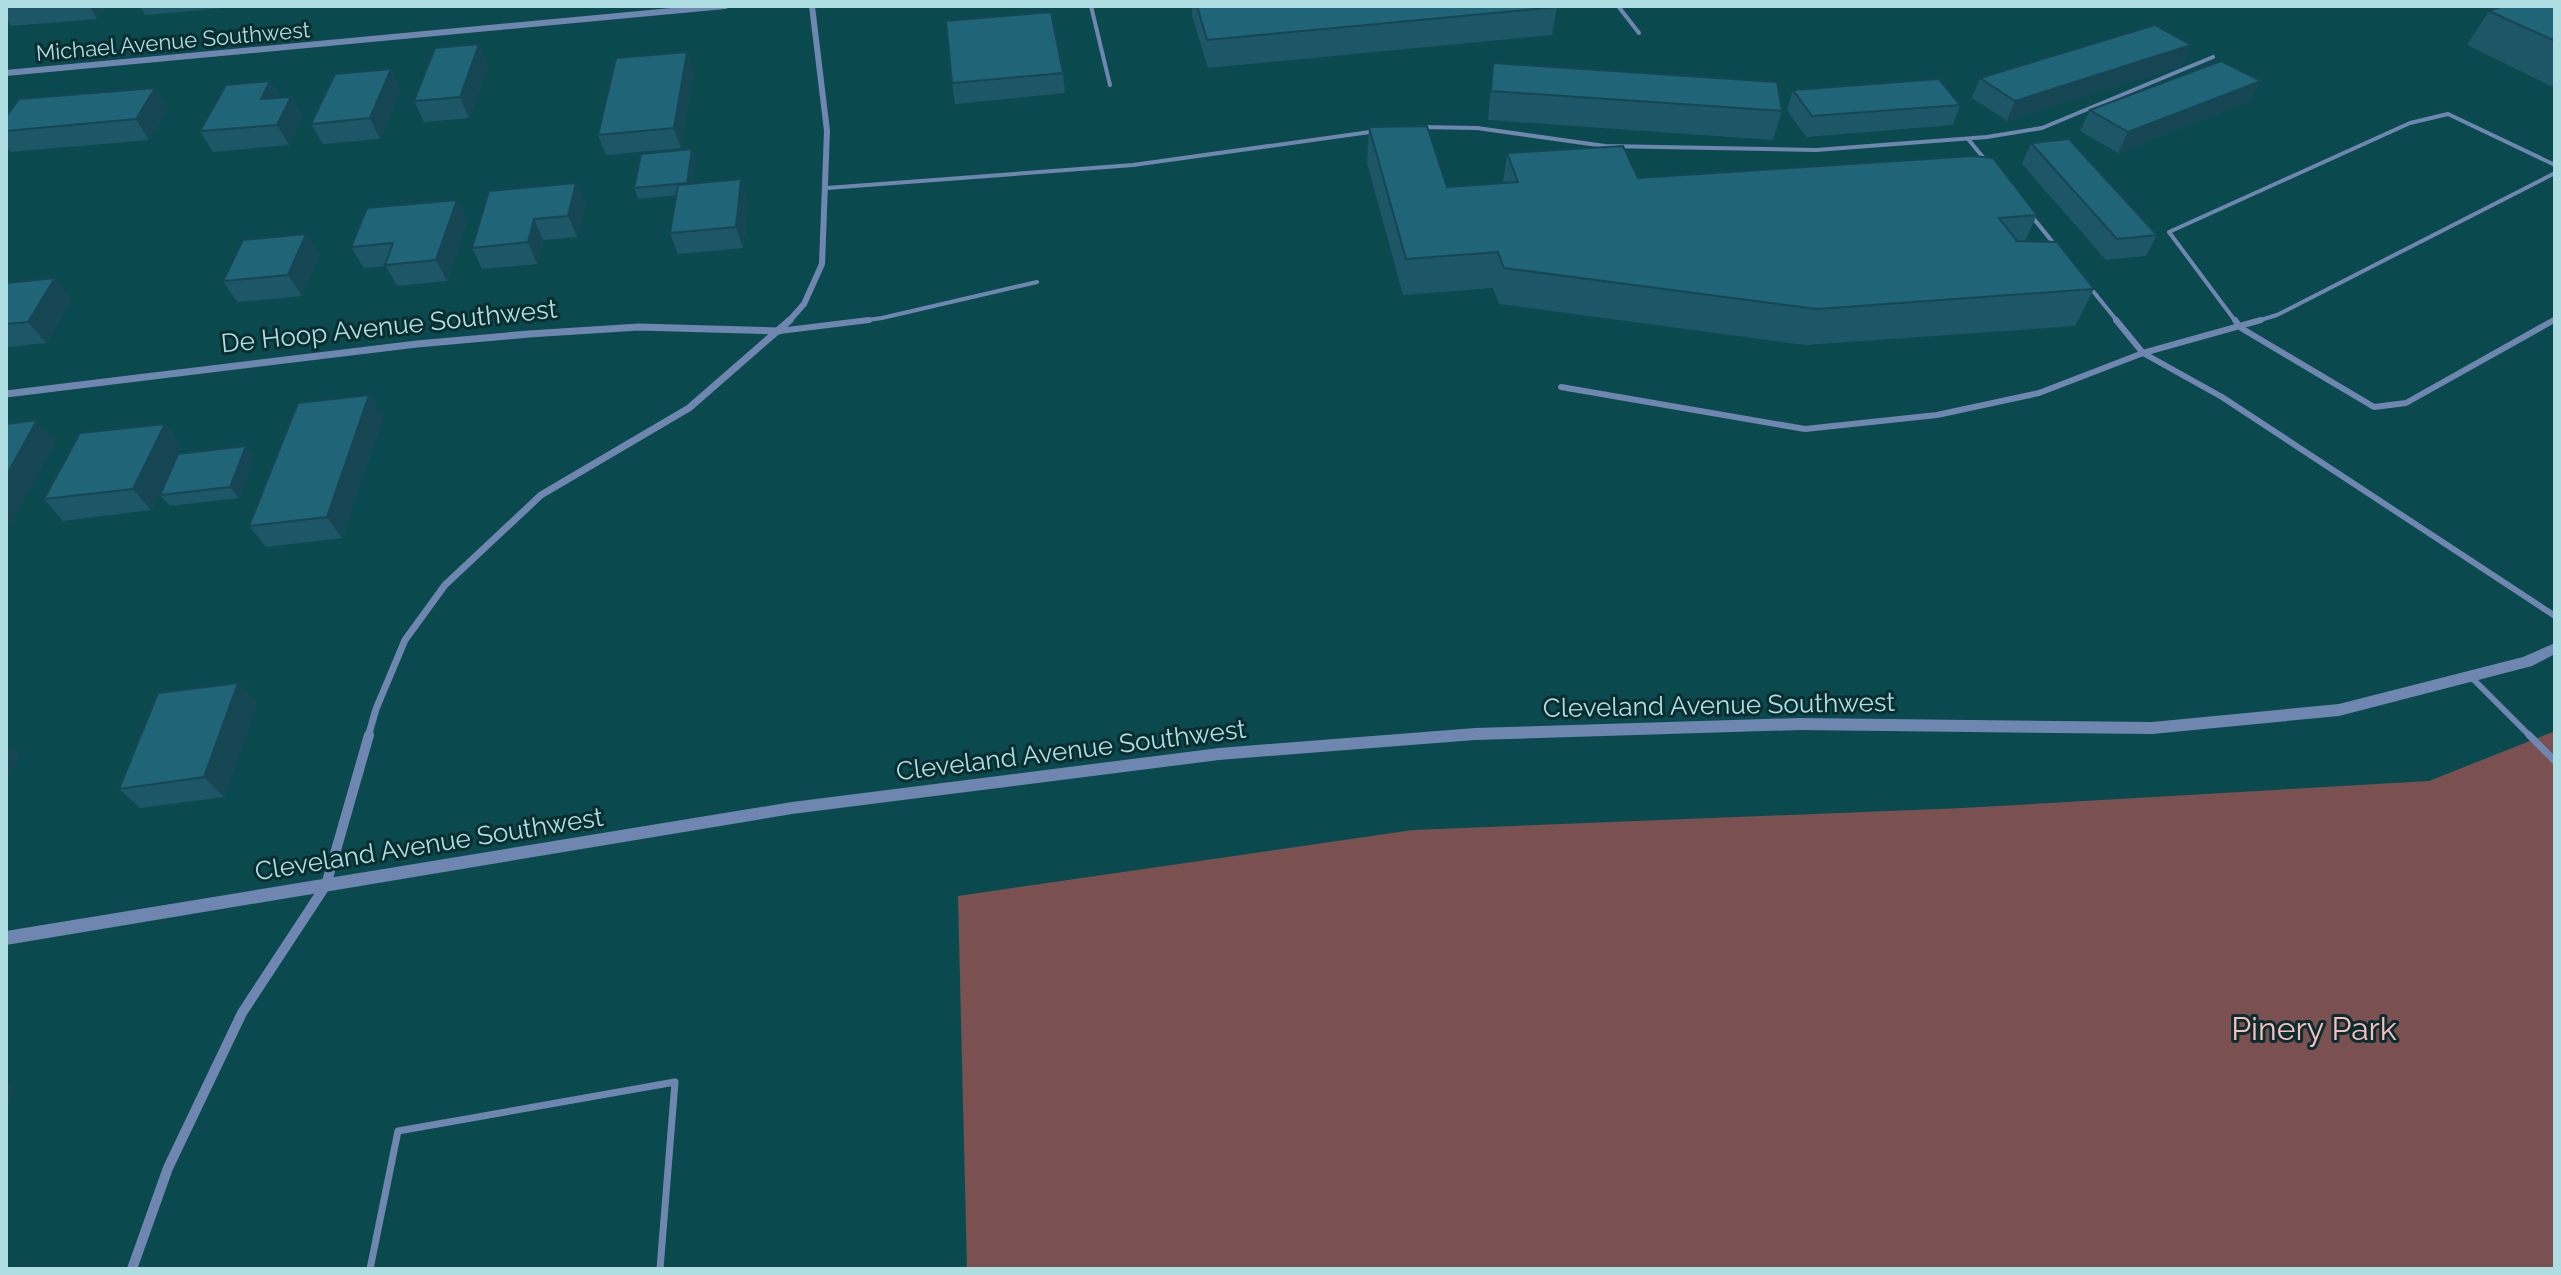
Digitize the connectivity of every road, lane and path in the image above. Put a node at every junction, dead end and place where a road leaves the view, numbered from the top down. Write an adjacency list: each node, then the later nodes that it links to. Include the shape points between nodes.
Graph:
1 (725, 6): 7 (street, Michael Avenue Southwest)
2 (812, 6): 15 (street, via 827,131)
3 (1091, 6): 8 (lane)
4 (1618, 6): 5 (lane)
5 (1639, 33)
6 (2213, 57): 11 (lane, via 2042,128)
7 (6, 73)
8 (1110, 85)
9 (1404, 127): 11 (lane, via 1477,128 1605,146 1816,150)
10 (1389, 129): 15 (lane, via 1133,165)
11 (1968, 139): 14 (lane)
12 (2555, 165): 21 (lane, via 2448,114 2410,123 2169,232)
13 (2555, 173): 21 (lane, via 2277,315)
14 (1997, 174)
15 (827, 188): 22 (street, via 822,264 804,304)
16 (2027, 210): 17 (lane)
17 (2056, 246)
18 (1037, 282): 22 (lane, via 882,318)
19 (2085, 282): 23 (lane)
20 (2555, 319): 21 (lane, via 2406,403 2374,407)
21 (2241, 328): 23 (lane)
22 (779, 331): 25 (street, De Hoop Avenue Southwest, via 639,327 529,334); 30 (street, via 689,408 541,495 445,585 405,640 376,709)
23 (2143, 353): 24 (lane, via 2039,393 1937,415 1805,429); 26 (lane, via 2222,397)
24 (1561, 387)
25 (6, 394)
26 (2555, 616)
27 (2555, 648): 28 (street, via 2527,662)
28 (2470, 676): 29 (lane); 30 (street, Cleveland Avenue Southwest, via 2339,710 2152,728 1800,724 1475,734 1219,754 792,808)
29 (2555, 761)
30 (326, 885): 31 (street, Cleveland Avenue Southwest); 32 (street, via 242,1013 168,1168)
31 (6, 938)
32 (132, 1269)
33 (370, 1269): 34 (lane, via 398,1131 675,1082)
34 (660, 1269)

